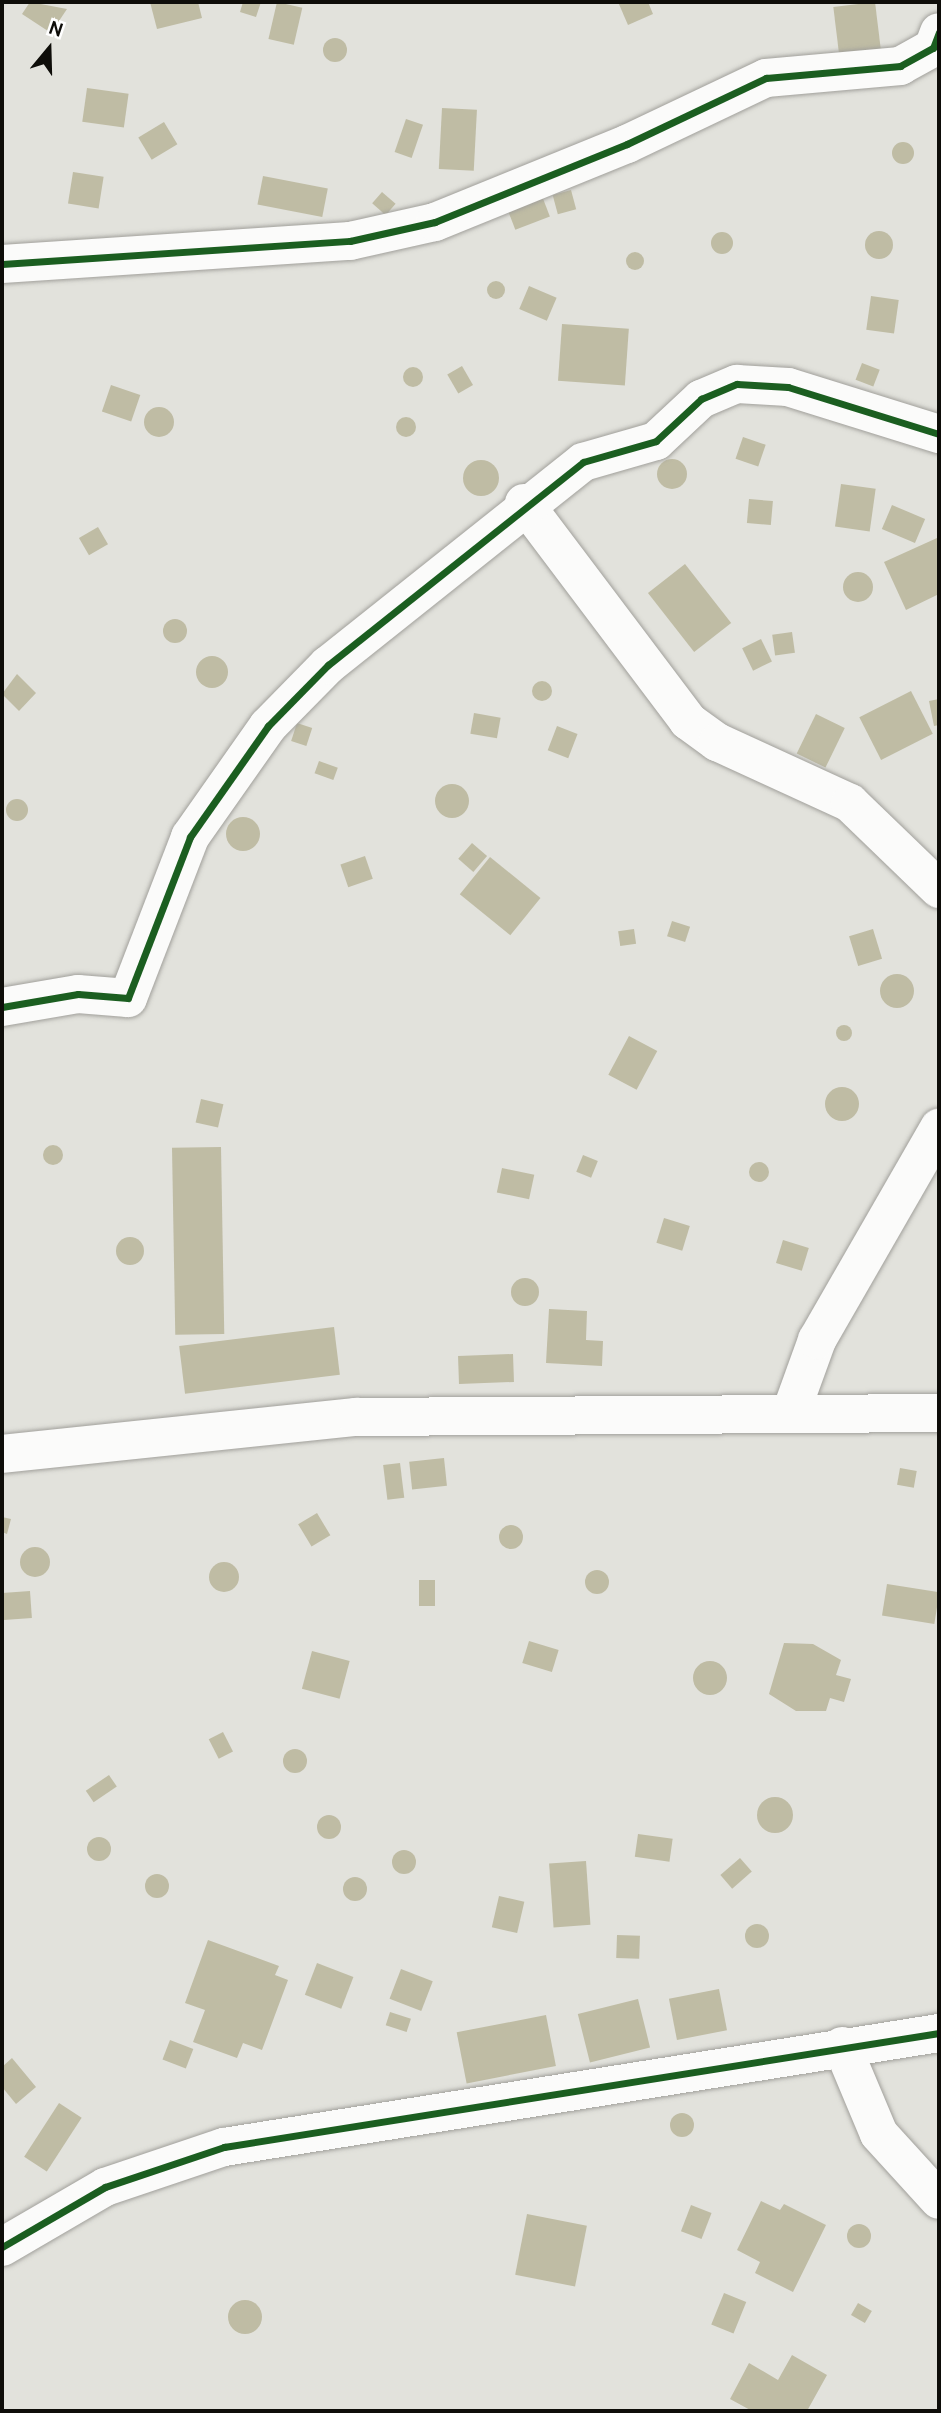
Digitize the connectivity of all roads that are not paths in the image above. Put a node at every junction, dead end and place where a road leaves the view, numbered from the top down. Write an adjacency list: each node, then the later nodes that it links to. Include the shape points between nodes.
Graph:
1 (939, 32): 2 (street, via 933,48 900,66 766,78 627,144 435,222 350,241)
2 (2, 264)
3 (939, 434): 4 (street, via 788,387 737,384 701,399 656,441 583,462)
4 (524, 503): 5 (street, via 688,721 717,742 850,803); 6 (street, via 328,665 268,726 190,837 128,998 78,994)
5 (939, 889)
6 (2, 1007)
7 (939, 1128): 8 (street, via 817,1340)
8 (792, 1412): 9 (street); 10 (street, via 356,1417)
9 (939, 1413)
10 (2, 1454)
11 (939, 2033): 12 (street)
12 (842, 2046): 13 (street, via 879,2134); 14 (street, via 519,2105 224,2147 105,2187)
13 (939, 2200)
14 (2, 2246)

